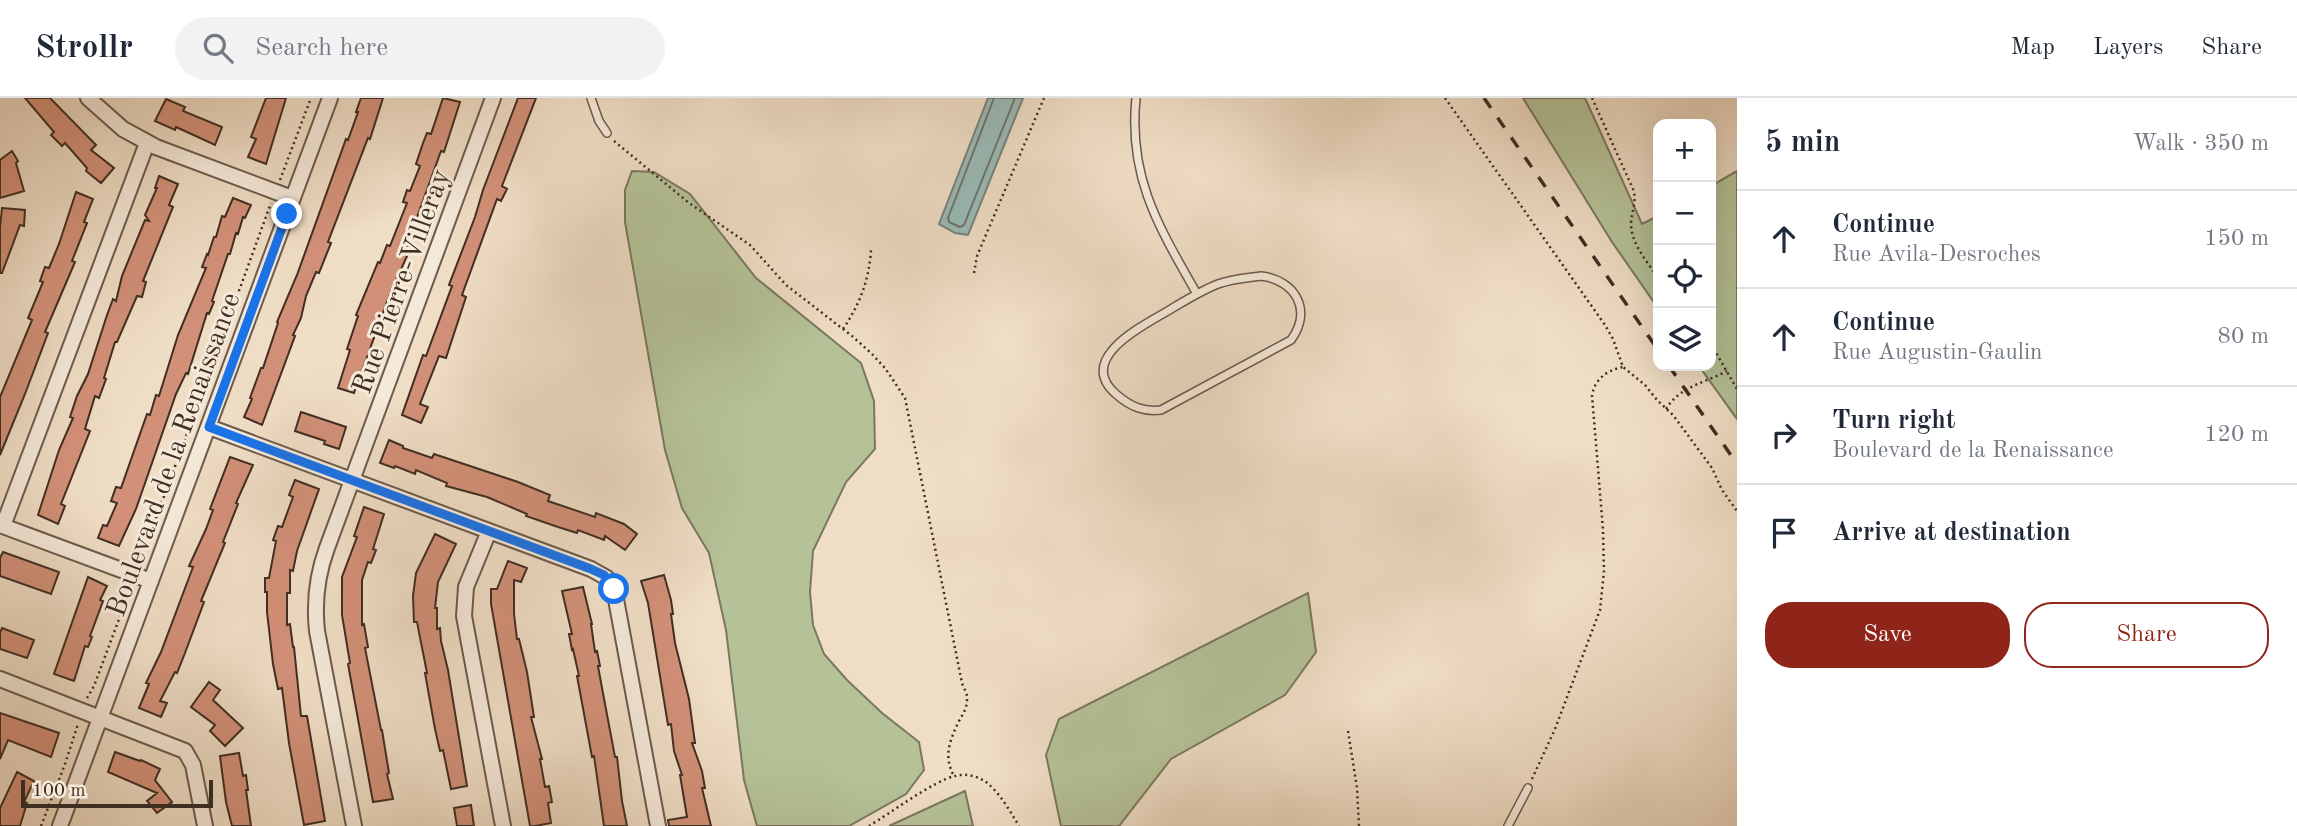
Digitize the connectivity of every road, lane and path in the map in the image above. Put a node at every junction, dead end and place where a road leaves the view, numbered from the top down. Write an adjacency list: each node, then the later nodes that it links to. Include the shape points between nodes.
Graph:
1 (88, 98): 11 (street, via 115,123)
2 (311, 98): 12 (path)
3 (330, 98): 13 (street, Boulevard de la Renaissance)
4 (493, 98): 26 (street, Rue Pierre-Villeray)
5 (591, 98): 10 (lane)
6 (1044, 98): 17 (path, via 981,246)
7 (1136, 98): 18 (lane, via 1141,181 1153,214)
8 (1445, 98): 21 (path, via 1605,325)
9 (1592, 98): 16 (path, via 1633,189 1636,245)
10 (607, 133): 19 (path, via 689,203 750,244 786,285)
11 (147, 143): 13 (street); 28 (street)
12 (281, 176)
13 (292, 198): 25 (street, Boulevard de la Renaissance)
14 (270, 207): 30 (path, Boulevard de la Renaissance)
15 (871, 250): 19 (path, via 865,288)
16 (1653, 270)
17 (974, 273)
18 (1197, 294): 18 (lane, via 1241,278 1273,278 1283,282 1298,301 1301,323 1291,340 1161,410 1139,409 1126,402 1104,376 1110,351 1132,332)
19 (843, 329): 38 (path, via 885,368 909,411 967,696 947,760)
20 (1716, 352): 22 (path)
21 (1623, 366): 24 (path); 39 (path, via 1599,379 1592,394 1603,530 1600,610)
22 (1727, 371): 23 (path); 24 (path, via 1685,389)
23 (1737, 389)
24 (1666, 409): 27 (path, via 1707,460)
25 (209, 427): 26 (street); 31 (street, Boulevard de la Renaissance)
26 (352, 480): 29 (street); 43 (street, Rue Pierre-Villeray, via 322,563 316,609)
27 (1737, 511)
28 (2, 526): 31 (street)
29 (489, 531): 44 (street, via 466,587 464,616); 45 (street, via 591,569 612,585)
30 (141, 559)
31 (151, 581): 35 (street, Boulevard de la Renaissance)
32 (130, 590): 34 (path, Boulevard de la Renaissance)
33 (0, 679): 35 (street)
34 (87, 696)
35 (101, 717): 41 (street, Boulevard de la Renaissance); 42 (street, via 185,751 193,765)
36 (77, 727): 40 (path)
37 (1348, 731): 48 (path)
38 (954, 776): 46 (path); 47 (path, via 971,775 988,784)
39 (1528, 788): 49 (lane)
40 (41, 826)
41 (60, 826)
42 (205, 826)
43 (354, 826)
44 (503, 826)
45 (658, 826)
46 (869, 826)
47 (1019, 826)
48 (1359, 826)
49 (1508, 826)

